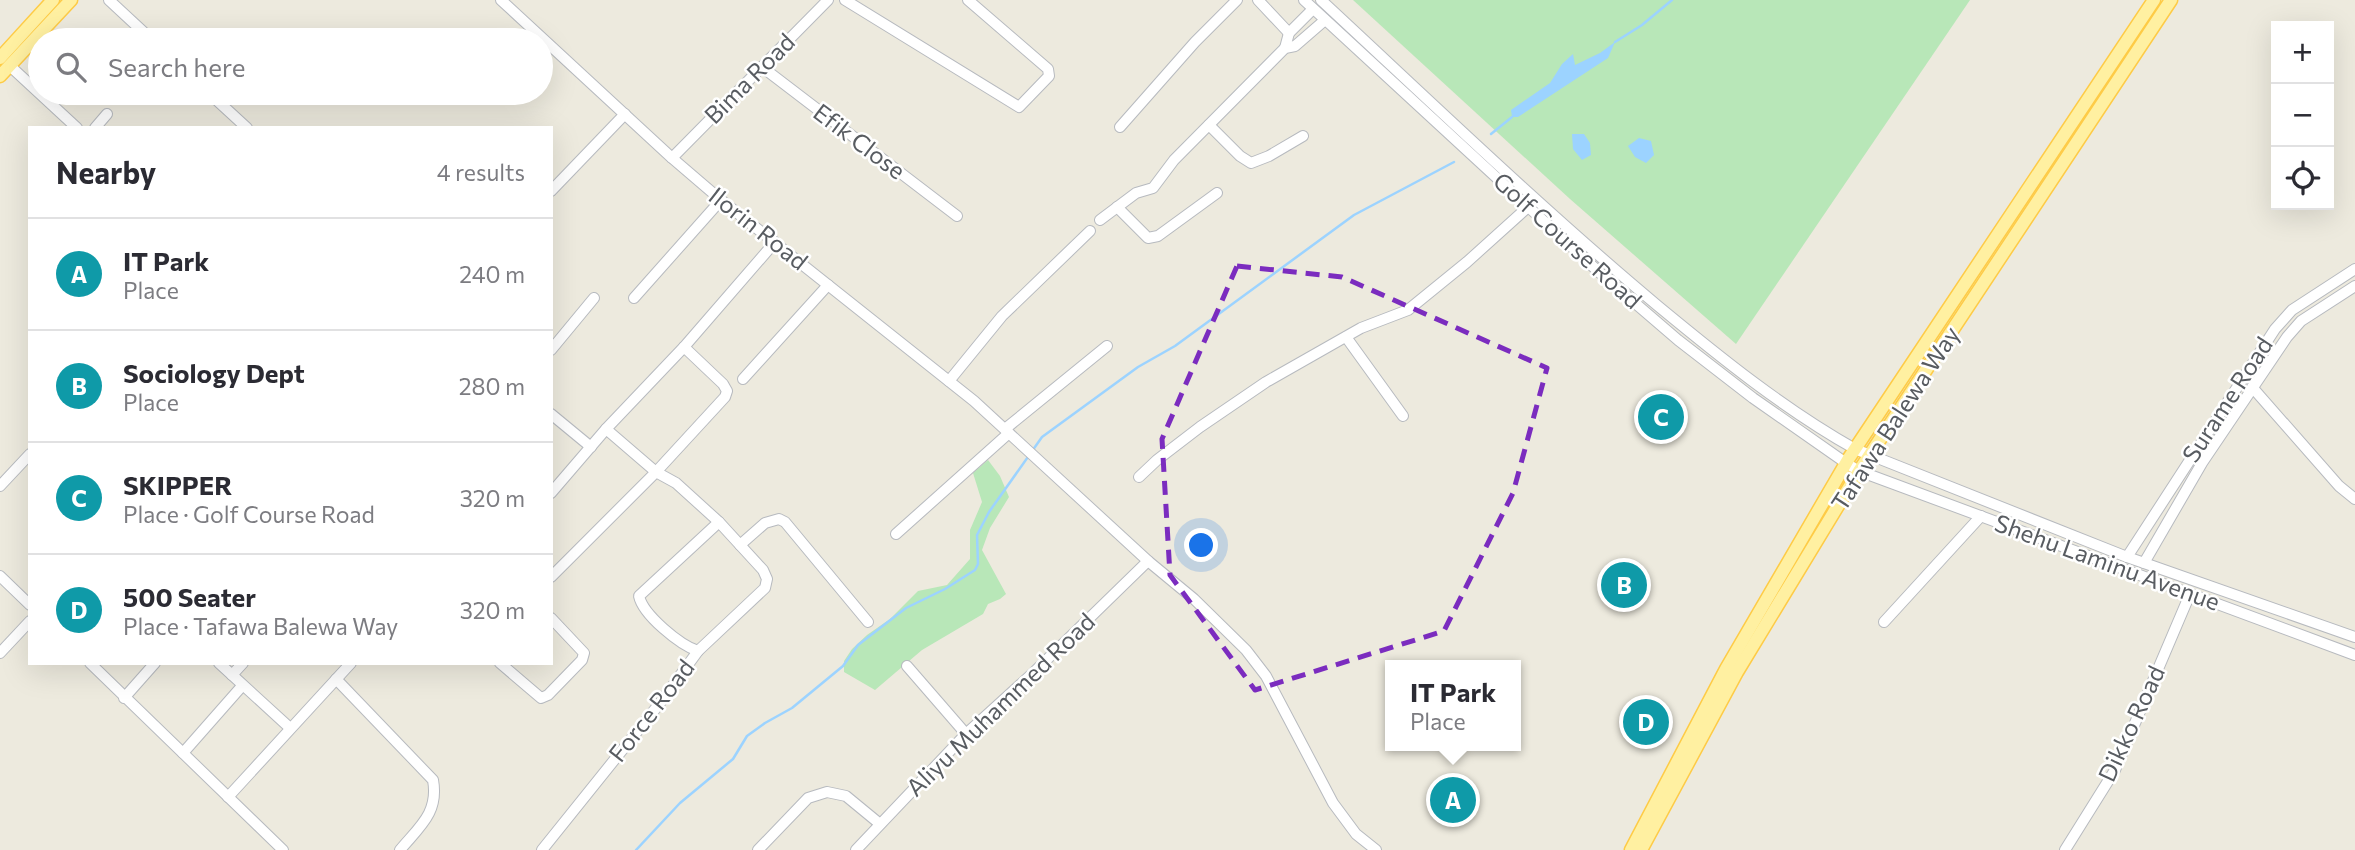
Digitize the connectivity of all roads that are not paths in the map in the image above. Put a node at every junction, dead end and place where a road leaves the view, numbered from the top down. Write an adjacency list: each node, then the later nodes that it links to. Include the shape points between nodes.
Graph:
1 (53, 0): 16 (main road)
2 (71, 0): 17 (main road)
3 (109, 0): 18 (street)
4 (501, 0): 19 (street, Ilorin Road)
5 (828, 0): 26 (street, Bima Road)
6 (845, 0): 7 (street, via 1019,107 1049,76 1048,69)
7 (968, 0)
8 (1237, 0): 37 (street)
9 (1258, 0): 21 (street)
10 (1304, 0): 14 (street, Golf Course Road)
11 (1321, 0): 49 (street, Golf Course Road)
12 (2154, 0): 68 (main road, Tafawa Balewa Way)
13 (2171, 0): 70 (main road, Tafawa Balewa Way)
14 (1313, 9): 15 (street, Golf Course Road); 21 (street)
15 (1325, 20): 24 (street, via 1295,46); 44 (street, Golf Course Road)
16 (31, 28)
17 (41, 28)
18 (139, 28)
19 (531, 28)
20 (28, 32): 25 (main road)
21 (1289, 33): 24 (street)
22 (28, 40): 25 (main road)
23 (553, 48): 32 (street, Ilorin Road)
24 (1285, 48): 33 (street)
25 (5, 62): 27 (main road); 28 (street)
26 (762, 67): 39 (street, Bima Road); 45 (street, Efik Close)
27 (0, 76)
28 (28, 83)
29 (52, 105): 34 (street)
30 (222, 105): 36 (street)
31 (107, 114): 35 (street)
32 (625, 114): 39 (street, Ilorin Road); 40 (street)
33 (1209, 125): 38 (street, via 1251,163); 43 (street, via 1153,188 1136,193)
34 (75, 126)
35 (97, 126)
36 (245, 126)
37 (1120, 127)
38 (1303, 136)
39 (672, 158): 42 (street, Ilorin Road)
40 (553, 189)
41 (1217, 193): 43 (street, via 1158,236 1148,238)
42 (721, 201): 48 (street, Ilorin Road); 55 (street)
43 (1117, 207): 46 (street)
44 (1528, 207): 51 (street, Golf Course Road); 56 (street, via 1408,310)
45 (957, 216)
46 (1100, 220)
47 (1090, 231): 61 (street, via 1002,316)
48 (775, 242): 52 (street, Ilorin Road); 58 (street)
49 (1608, 264): 51 (street); 68 (street, Golf Course Road, via 1760,387)
50 (2355, 269): 82 (street, Surame Road, via 2292,310 2274,329)
51 (1600, 273): 71 (street, Golf Course Road, via 1752,398)
52 (828, 285): 60 (street); 61 (street, Ilorin Road)
53 (2355, 287): 62 (street, Surame Road, via 2301,321)
54 (594, 298): 59 (street)
55 (634, 298)
56 (1346, 337): 64 (street); 74 (street, via 1266,382)
57 (1107, 346): 66 (street)
58 (684, 347): 65 (street); 73 (street, via 727,391)
59 (553, 348)
60 (743, 379)
61 (949, 382): 66 (street, Ilorin Road)
62 (2252, 387): 77 (street); 84 (street, Surame Road)
63 (553, 416): 67 (street)
64 (1403, 416)
65 (606, 429): 67 (street); 73 (street)
66 (1007, 431): 80 (street); 83 (street, Ilorin Road)
67 (591, 447): 76 (street)
68 (1855, 449): 70 (street, Golf Course Road); 71 (main road, Tafawa Balewa Way)
69 (28, 456): 75 (street)
70 (1871, 456): 72 (main road, Tafawa Balewa Way); 82 (street, Shehu Laminu Avenue)
71 (1846, 463): 72 (street, Golf Course Road); 119 (main road, Tafawa Balewa Way, via 1726,669)
72 (1860, 471): 78 (street, Shehu Laminu Avenue); 120 (main road, Tafawa Balewa Way, via 1737,672)
73 (656, 472): 79 (street, via 676,483); 85 (street)
74 (1139, 477)
75 (0, 486)
76 (553, 491)
77 (2355, 499)
78 (1981, 516): 87 (street, Shehu Laminu Avenue); 91 (street)
79 (719, 522): 81 (street); 94 (street, via 639,596 646,612)
80 (896, 534)
81 (740, 545): 90 (street, via 765,523 785,522); 94 (street, Force Road, via 763,570 765,588)
82 (2127, 556): 84 (street, Shehu Laminu Avenue)
83 (1148, 561): 109 (street, Aliyu Muhammed Road); 118 (street, Ilorin Road, via 1194,600 1266,676 1333,803 1356,834)
84 (2144, 563): 93 (street, Shehu Laminu Avenue)
85 (553, 575)
86 (0, 576): 88 (street)
87 (2190, 594): 96 (street, Shehu Laminu Avenue); 121 (street, Dikko Road, via 2115,770)
88 (28, 603)
89 (553, 620): 102 (street, via 584,653 548,695 541,698 530,691)
90 (868, 622)
91 (1884, 622)
92 (28, 623): 95 (street)
93 (2355, 638)
94 (698, 651): 115 (street, Force Road)
95 (0, 653)
96 (2355, 655)
97 (92, 665): 107 (street)
98 (153, 665): 107 (street)
99 (221, 665): 104 (street)
100 (241, 665): 104 (street)
101 (349, 665): 105 (street)
102 (502, 665)
103 (907, 666): 109 (street)
104 (232, 675): 106 (street)
105 (336, 679): 108 (street); 114 (street, via 433,780 432,811)
106 (242, 686): 108 (street); 110 (street)
107 (124, 698): 110 (street)
108 (290, 728): 111 (street)
109 (966, 734): 112 (street, Aliyu Muhammed Road)
110 (183, 753): 111 (street)
111 (228, 797): 113 (street)
112 (880, 824): 116 (street, via 846,796 827,792 808,797); 117 (street, Aliyu Muhammed Road)
113 (283, 850)
114 (400, 850)
115 (542, 850)
116 (758, 850)
117 (856, 850)
118 (1376, 850)
119 (1632, 850)
120 (1641, 850)
121 (2065, 850)

